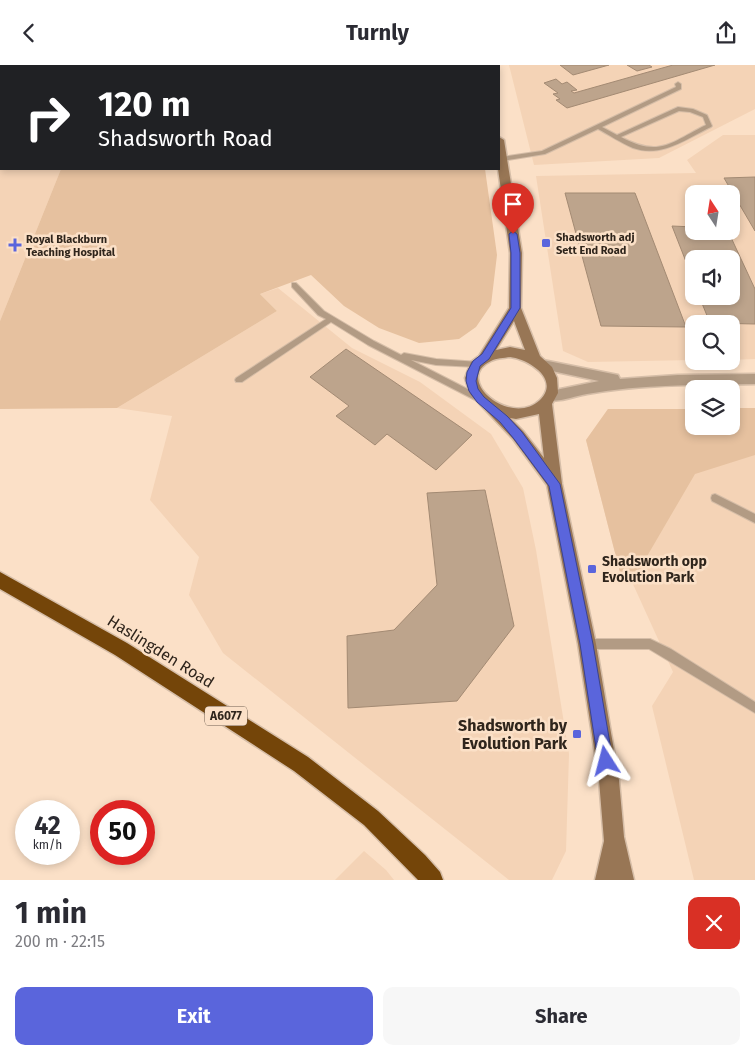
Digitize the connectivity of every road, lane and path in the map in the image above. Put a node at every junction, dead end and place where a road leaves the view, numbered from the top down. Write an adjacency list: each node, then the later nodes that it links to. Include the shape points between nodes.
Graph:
1 (678, 85): 2 (lane, via 679,88)
2 (597, 126): 3 (lane); 5 (lane, via 543,153)
3 (617, 137): 3 (lane, via 638,147 658,149 710,126 705,116 691,109 678,109)
4 (500, 147): 5 (main road)
5 (502, 159): 7 (main road, via 516,253)
6 (294, 285): 8 (lane)
7 (515, 308): 10 (main road); 11 (main road)
8 (331, 319): 9 (lane); 13 (lane)
9 (394, 355): 10 (lane, via 436,362); 16 (lane)
10 (481, 360): 11 (main road, via 510,352); 16 (main road, via 472,372 471,381 474,391)
11 (539, 362): 14 (street); 15 (main road, via 550,375 553,385)
12 (755, 379): 14 (street)
13 (239, 380)
14 (627, 381): 15 (street, via 581,387)
15 (548, 399): 16 (main road, via 536,409 512,413); 17 (main road)
16 (484, 402): 17 (main road, via 518,435)
17 (554, 484): 21 (main road)
18 (715, 498): 19 (lane)
19 (755, 519)
20 (0, 580): 24 (highway, Haslingden Road / A6077, via 122,649 301,764 371,818)
21 (587, 644): 22 (lane, via 650,644); 23 (main road, via 609,780)
22 (755, 708)
23 (614, 837): 25 (main road); 26 (main road)
24 (432, 880)
25 (606, 880)
26 (622, 880)

